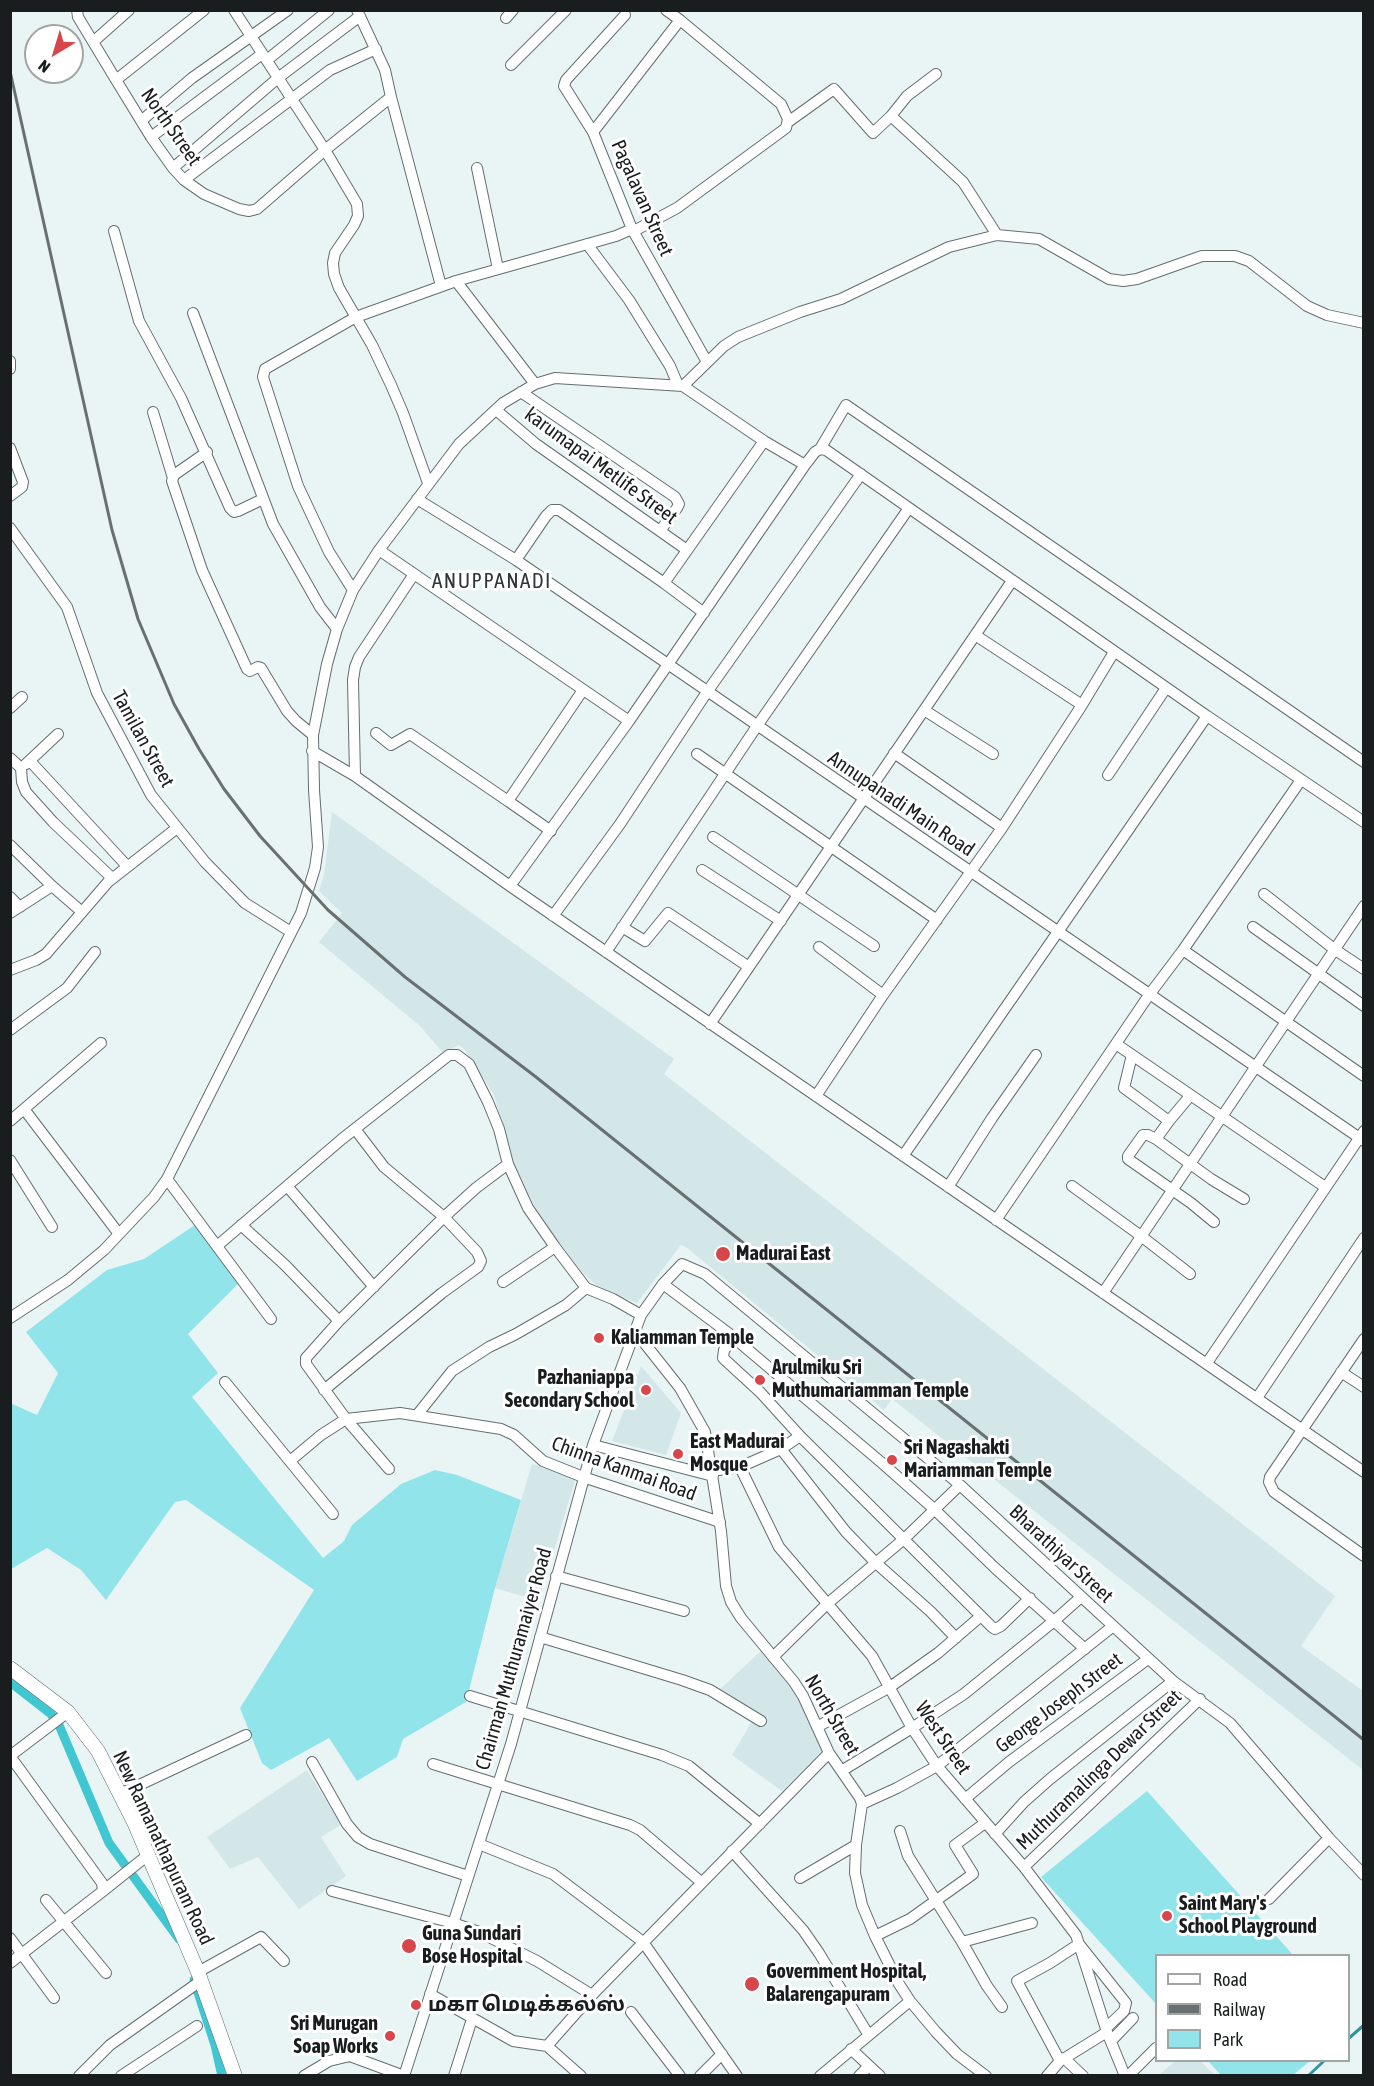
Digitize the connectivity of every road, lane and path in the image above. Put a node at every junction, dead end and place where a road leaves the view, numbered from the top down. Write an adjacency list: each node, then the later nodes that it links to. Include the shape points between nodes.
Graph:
1 (77, 10): 13 (street, North Street)
2 (129, 10): 13 (street)
3 (204, 10): 19 (street)
4 (234, 10): 12 (street)
5 (288, 10): 12 (street)
6 (329, 10): 15 (street)
7 (566, 10): 16 (street)
8 (666, 10): 11 (street)
9 (359, 13): 14 (street); 18 (street)
10 (625, 15): 25 (street, Pagalavan Street, via 564,86)
11 (680, 20): 24 (street, via 781,104); 25 (street)
12 (251, 37): 15 (street); 23 (street, via 192,78)
13 (93, 42): 19 (street, North Street)
14 (376, 49): 20 (street); 21 (street, via 330,70)
15 (264, 57): 18 (street); 26 (street)
16 (512, 65)
17 (936, 74): 22 (street, via 908,96)
18 (278, 78): 21 (street); 28 (street)
19 (116, 80): 23 (street, North Street)
20 (392, 97): 27 (street); 37 (street)
21 (291, 98): 27 (street); 30 (street)
22 (891, 116): 24 (street, via 873,133 834,88); 33 (street, via 963,182)
23 (141, 121): 26 (street, North Street)
24 (788, 122): 31 (street, via 786,128 677,208)
25 (593, 132): 31 (street, Pagalavan Street)
26 (152, 137): 28 (street, North Street)
27 (325, 150): 30 (street, North Street, via 249,212 204,194); 39 (street, via 357,204 358,216 333,263 339,288)
28 (174, 168): 30 (street, North Street)
29 (477, 168): 35 (street)
30 (184, 180)
31 (633, 230): 34 (street); 42 (street, Pagalavan Street)
32 (114, 231): 52 (street, via 139,321)
33 (997, 236): 40 (street, via 1039,239 1109,279 1123,281 1202,256 1235,256 1249,261 1307,306); 42 (street, via 949,247 840,299 738,337)
34 (587, 244): 35 (street); 45 (street, via 629,300)
35 (498, 269): 36 (street)
36 (456, 281): 37 (street); 44 (street)
37 (441, 286): 39 (street)
38 (193, 313): 58 (street)
39 (356, 317): 56 (street, via 403,413); 69 (street, via 269,366 263,377 298,486 329,552)
40 (1364, 323)
41 (10, 361): 43 (street)
42 (707, 362): 45 (street)
43 (10, 369)
44 (535, 384): 45 (street, via 555,378); 46 (street)
45 (680, 385): 49 (street)
46 (521, 392): 47 (street); 62 (street, via 675,497 679,504)
47 (496, 410): 56 (street, via 459,444); 62 (street, karumapai Metlife Street, via 536,444)
48 (153, 412): 55 (street)
49 (764, 441): 53 (street); 64 (street, karumapai Metlife Street)
50 (10, 448): 57 (street, via 23,482)
51 (820, 449): 53 (street); 54 (street); 93 (street, via 846,405)
52 (207, 452): 55 (street); 58 (street, via 234,512)
53 (805, 465): 70 (street)
54 (861, 474): 60 (street); 77 (street)
55 (173, 478): 87 (street, via 202,570 247,669 261,668 287,711)
56 (428, 483): 59 (street)
57 (10, 496)
58 (263, 499): 71 (street, via 320,607)
59 (417, 499): 63 (street); 65 (street, Annupanadi Main Road)
60 (909, 508): 67 (street); 84 (street)
61 (10, 528): 102 (street, Tamilan Street, via 67,607 97,693 151,795)
62 (660, 531): 64 (street, karumapai Metlife Street)
63 (379, 550): 66 (street); 69 (street)
64 (687, 550): 68 (street, karumapai Metlife Street)
65 (516, 560): 68 (street, via 546,516 559,510); 74 (street, Annupanadi Main Road)
66 (414, 574): 76 (street); 97 (street, via 355,667)
67 (1012, 580): 72 (street); 73 (street)
68 (664, 583): 70 (street)
69 (353, 590): 71 (street)
70 (704, 613): 74 (street)
71 (337, 629): 87 (street)
72 (975, 636): 79 (street); 81 (street)
73 (1114, 652): 75 (street); 79 (street)
74 (667, 664): 77 (street, Annupanadi Main Road); 83 (street)
75 (1166, 687): 82 (street); 96 (street)
76 (583, 690): 83 (street); 100 (street)
77 (707, 692): 84 (street, Annupanadi Main Road); 120 (street, via 620,824)
78 (22, 698): 80 (street)
79 (1082, 705): 103 (street)
80 (10, 708)
81 (924, 710): 89 (street); 91 (street)
82 (1207, 716): 98 (street); 126 (street)
83 (629, 721): 104 (street)
84 (757, 726): 95 (street); 99 (street, Annupanadi Main Road)
85 (376, 733): 100 (street, via 391,745 410,734)
86 (58, 734): 94 (street)
87 (313, 735): 88 (street)
88 (312, 751): 97 (street); 125 (street, via 318,847 301,913)
89 (894, 753): 99 (street); 103 (street)
90 (697, 754): 95 (street)
91 (993, 754)
92 (10, 758): 94 (street)
93 (1364, 762)
94 (26, 764): 108 (street); 111 (street, via 26,792)
95 (725, 774): 107 (street); 123 (street)
96 (1108, 775)
97 (355, 776): 113 (street)
98 (1301, 780): 101 (street); 130 (street)
99 (863, 800): 107 (street); 110 (street, Annupanadi Main Road)
100 (508, 801): 104 (street)
101 (1364, 822)
102 (177, 828): 108 (street); 125 (street, Tamilan Street, via 245,903)
103 (1002, 828): 110 (street)
104 (551, 831): 113 (street)
105 (713, 837): 115 (street)
106 (10, 845): 112 (street)
107 (831, 847): 115 (street); 121 (street)
108 (127, 866): 111 (street)
109 (702, 870): 122 (street)
110 (970, 873): 121 (street); 126 (street, Annupanadi Main Road)
111 (112, 878): 119 (street)
112 (52, 886): 118 (street); 119 (street)
113 (510, 886): 120 (street)
114 (1264, 894): 129 (street)
115 (797, 896): 122 (street); 127 (street)
116 (10, 897): 118 (street)
117 (1364, 906): 129 (street)
118 (15, 910)
119 (82, 912): 135 (street, via 46,954)
120 (553, 916): 132 (street)
121 (937, 920): 137 (street)
122 (781, 921): 133 (street)
123 (622, 927): 132 (street); 133 (street, via 645,941 668,912)
124 (1253, 927): 136 (street)
125 (291, 932): 162 (street)
126 (1059, 933): 138 (street, Annupanadi Main Road); 158 (street)
127 (874, 946)
128 (819, 947): 137 (street)
129 (1334, 949): 134 (street); 136 (street)
130 (1183, 950): 138 (street); 140 (street)
131 (95, 952): 142 (street, via 67,988)
132 (606, 952): 141 (street)
133 (749, 967): 141 (street)
134 (1364, 969)
135 (10, 970)
136 (1318, 973): 139 (street); 140 (street)
137 (883, 995): 149 (street)
138 (1149, 995): 144 (street); 147 (street, Annupanadi Main Road)
139 (1364, 1006)
140 (1284, 1022): 147 (street); 148 (street)
141 (710, 1024): 149 (street)
142 (10, 1030)
143 (101, 1043): 151 (street)
144 (1116, 1044): 146 (street); 170 (street)
145 (1036, 1055): 165 (street)
146 (1132, 1055): 150 (street); 153 (street, via 1124,1088)
147 (1254, 1066): 152 (street); 156 (street, Annupanadi Main Road)
148 (1364, 1076)
149 (816, 1096): 158 (street)
150 (1190, 1096): 152 (street); 153 (street)
151 (24, 1109): 154 (street); 174 (street)
152 (1220, 1117): 160 (street); 166 (street)
153 (1169, 1120): 157 (street)
154 (10, 1121)
155 (354, 1129): 161 (street, via 449,1055 458,1054 469,1064 488,1102); 163 (street); 169 (street, via 384,1167)
156 (1362, 1137): 166 (street)
157 (1156, 1139): 160 (street); 167 (street, via 1143,1136 1128,1159)
158 (903, 1156): 165 (street)
159 (10, 1160): 173 (street)
160 (1190, 1163): 167 (street); 168 (street)
161 (508, 1164): 169 (street); 178 (street, via 528,1208)
162 (167, 1179): 174 (street); 177 (street)
163 (287, 1186): 172 (street); 183 (street)
164 (1072, 1186): 175 (street)
165 (948, 1187): 170 (street)
166 (1325, 1188): 193 (street)
167 (1172, 1190): 171 (street); 175 (street)
168 (1244, 1199)
169 (444, 1217): 183 (street); 197 (street, via 477,1252 481,1261 478,1267)
170 (996, 1220): 185 (street)
171 (1214, 1222)
172 (241, 1225): 177 (street); 189 (street)
173 (52, 1227)
174 (119, 1234): 187 (street, via 68,1280)
175 (1142, 1236): 180 (street); 185 (street)
176 (1364, 1238): 198 (street)
177 (217, 1245): 188 (street)
178 (555, 1247): 181 (street); 184 (street)
179 (682, 1264): 182 (street, Chairman Muthuramaiyer Road); 211 (street, Bharathiyar Street, via 705,1274)
180 (1190, 1274)
181 (503, 1282)
182 (663, 1284): 186 (street, Chairman Muthuramaiyer Road); 191 (street)
183 (374, 1287): 189 (street)
184 (586, 1288): 186 (street); 199 (street, via 566,1305 452,1371)
185 (1103, 1293): 193 (street)
186 (641, 1315): 190 (street, Chairman Muthuramaiyer Road)
187 (10, 1318)
188 (271, 1319)
189 (339, 1321): 197 (street, via 306,1358)
190 (634, 1330): 203 (street, Chairman Muthuramaiyer Road); 209 (street, North Street, via 694,1410 708,1442)
191 (734, 1338): 202 (street, via 723,1358); 212 (street)
192 (1364, 1339): 194 (street)
193 (1208, 1363): 198 (street)
194 (1341, 1372): 196 (street); 201 (street)
195 (225, 1382): 205 (street)
196 (1364, 1387)
197 (324, 1390): 200 (street)
198 (1257, 1398): 201 (street)
199 (417, 1415): 200 (street, Chinna Kanmai Road); 210 (street, Chinna Kanmai Road, via 501,1429 514,1435 543,1461)
200 (346, 1419): 205 (street); 207 (street)
201 (1302, 1429): 208 (street); 216 (street, via 1270,1477 1270,1487)
202 (800, 1437): 204 (street); 215 (street)
203 (593, 1445): 209 (street); 210 (street, Chairman Muthuramaiyer Road)
204 (781, 1449): 206 (street); 217 (street, via 822,1504)
205 (290, 1461): 213 (street)
206 (740, 1467): 209 (street); 221 (street, West Street, via 779,1547)
207 (389, 1469)
208 (1364, 1472)
209 (712, 1473): 214 (street, North Street)
210 (583, 1477): 214 (street, Chinna Kanmai Road); 218 (street, Chairman Muthuramaiyer Road)
211 (960, 1485): 212 (street); 219 (street, Bharathiyar Street)
212 (934, 1509): 215 (street); 220 (street)
213 (333, 1514)
214 (720, 1522): 229 (street, North Street, via 731,1602)
215 (904, 1539): 217 (street); 223 (street)
216 (1364, 1556)
217 (875, 1562): 221 (street); 227 (street)
218 (556, 1576): 222 (street); 226 (street, Chairman Muthuramaiyer Road)
219 (1082, 1597): 224 (street); 225 (street, Bharathiyar Street)
220 (1030, 1598): 223 (street, via 997,1629); 224 (street)
221 (827, 1604): 229 (street); 233 (street, West Street, via 872,1656)
222 (684, 1611)
223 (981, 1617): 227 (street)
224 (1054, 1621): 228 (street); 240 (street, via 964,1694)
225 (1112, 1627): 228 (street); 230 (street, Bharathiyar Street)
226 (540, 1637): 236 (street, Chairman Muthuramaiyer Road); 238 (street, via 710,1690)
227 (956, 1638): 233 (street)
228 (1085, 1649): 245 (street)
229 (773, 1657): 239 (street, North Street, via 794,1682)
230 (1148, 1659): 232 (street, Bharathiyar Street); 249 (street, George Joseph Street)
231 (10, 1668): 237 (main road, New Ramanathapuram Road, via 50,1700)
232 (1173, 1681): 235 (street, Bharathiyar Street); 254 (street, via 1050,1779)
233 (890, 1687): 239 (street); 240 (street, West Street)
234 (470, 1696): 236 (street)
235 (1200, 1699): 255 (street, Bharathiyar Street, via 1230,1723); 260 (street, Muthuramalinga Dewar Street)
236 (519, 1713): 247 (street, Chairman Muthuramaiyer Road); 252 (street, via 689,1766)
237 (60, 1718): 248 (main road, New Ramanathapuram Road, via 98,1751); 265 (street, via 10,1756 102,1883)
238 (761, 1721)
239 (817, 1727): 242 (street, North Street)
240 (912, 1728): 245 (street, West Street); 246 (street)
241 (246, 1735): 248 (street)
242 (829, 1753): 246 (street, North Street); 252 (street)
243 (312, 1762): 262 (street, via 358,1837)
244 (433, 1764): 247 (street)
245 (937, 1766): 249 (street, West Street); 250 (street)
246 (843, 1770): 250 (street, North Street)
247 (497, 1784): 256 (street, Chairman Muthuramaiyer Road); 264 (street, via 630,1825)
248 (120, 1794): 259 (main road, New Ramanathapuram Road)
249 (964, 1799): 251 (street, West Street)
250 (862, 1804): 257 (street)
251 (985, 1822): 254 (street, West Street); 269 (street, via 955,1845 973,1874)
252 (760, 1824): 258 (street)
253 (900, 1831): 269 (street, via 908,1856)
254 (995, 1834): 260 (street, West Street)
255 (1329, 1838): 261 (street, Bharathiyar Street); 267 (street)
256 (479, 1844): 262 (street, Chairman Muthuramaiyer Road); 275 (street, via 553,1874)
257 (856, 1845): 263 (street); 273 (street, via 855,1873 862,1905)
258 (732, 1851): 264 (street); 293 (street, via 803,1930)
259 (148, 1854): 265 (street); 282 (main road, New Ramanathapuram Road)
260 (1023, 1867): 277 (street, West Street)
261 (1364, 1875)
262 (468, 1876): 271 (street, Chairman Muthuramaiyer Road)
263 (800, 1878)
264 (702, 1882): 275 (street)
265 (103, 1891): 270 (street)
266 (332, 1891): 271 (street)
267 (1269, 1899)
268 (46, 1900): 270 (street)
269 (936, 1902): 273 (street); 276 (street)
270 (64, 1922): 278 (street); 281 (street)
271 (453, 1923): 283 (street, Chairman Muthuramaiyer Road); 284 (street, via 510,1946)
272 (1032, 1923): 276 (street)
273 (875, 1936): 286 (street)
274 (10, 1938): 278 (street)
275 (643, 1942): 284 (street); 297 (street)
276 (962, 1942): 287 (street)
277 (1079, 1944): 292 (street, West Street); 292 (street, via 1126,2003); 298 (street, via 1017,1981)
278 (22, 1954): 280 (street); 285 (street)
279 (284, 1961): 282 (street, via 261,1937)
280 (10, 1963)
281 (106, 1973)
282 (197, 1980): 301 (street, via 110,2045); 303 (main road, New Ramanathapuram Road)
283 (430, 1994): 290 (street); 300 (street, Chairman Muthuramaiyer Road)
284 (592, 1995): 294 (street)
285 (54, 1998)
286 (910, 2001): 293 (street); 313 (street, via 957,2054)
287 (1002, 2007)
288 (631, 2012): 307 (street)
289 (1133, 2018): 292 (street)
290 (472, 2019): 294 (street, via 513,2041); 305 (street)
291 (197, 2026): 302 (street)
292 (1108, 2033): 298 (street); 316 (street, West Street)
293 (868, 2034): 295 (street)
294 (547, 2046): 306 (street)
295 (851, 2049): 299 (street); 310 (street)
296 (1155, 2049): 316 (street)
297 (722, 2054): 308 (street); 309 (street)
298 (1062, 2060): 314 (street); 315 (street)
299 (869, 2066): 311 (street); 312 (street)
300 (404, 2075): 304 (street, via 350,2056 329,2061)
301 (79, 2076)
302 (121, 2076)
303 (235, 2076)
304 (304, 2076)
305 (454, 2076)
306 (581, 2076)
307 (680, 2076)
308 (700, 2076)
309 (737, 2076)
310 (820, 2076)
311 (859, 2076)
312 (880, 2076)
313 (986, 2076)
314 (1047, 2076)
315 (1083, 2076)
316 (1127, 2076)

